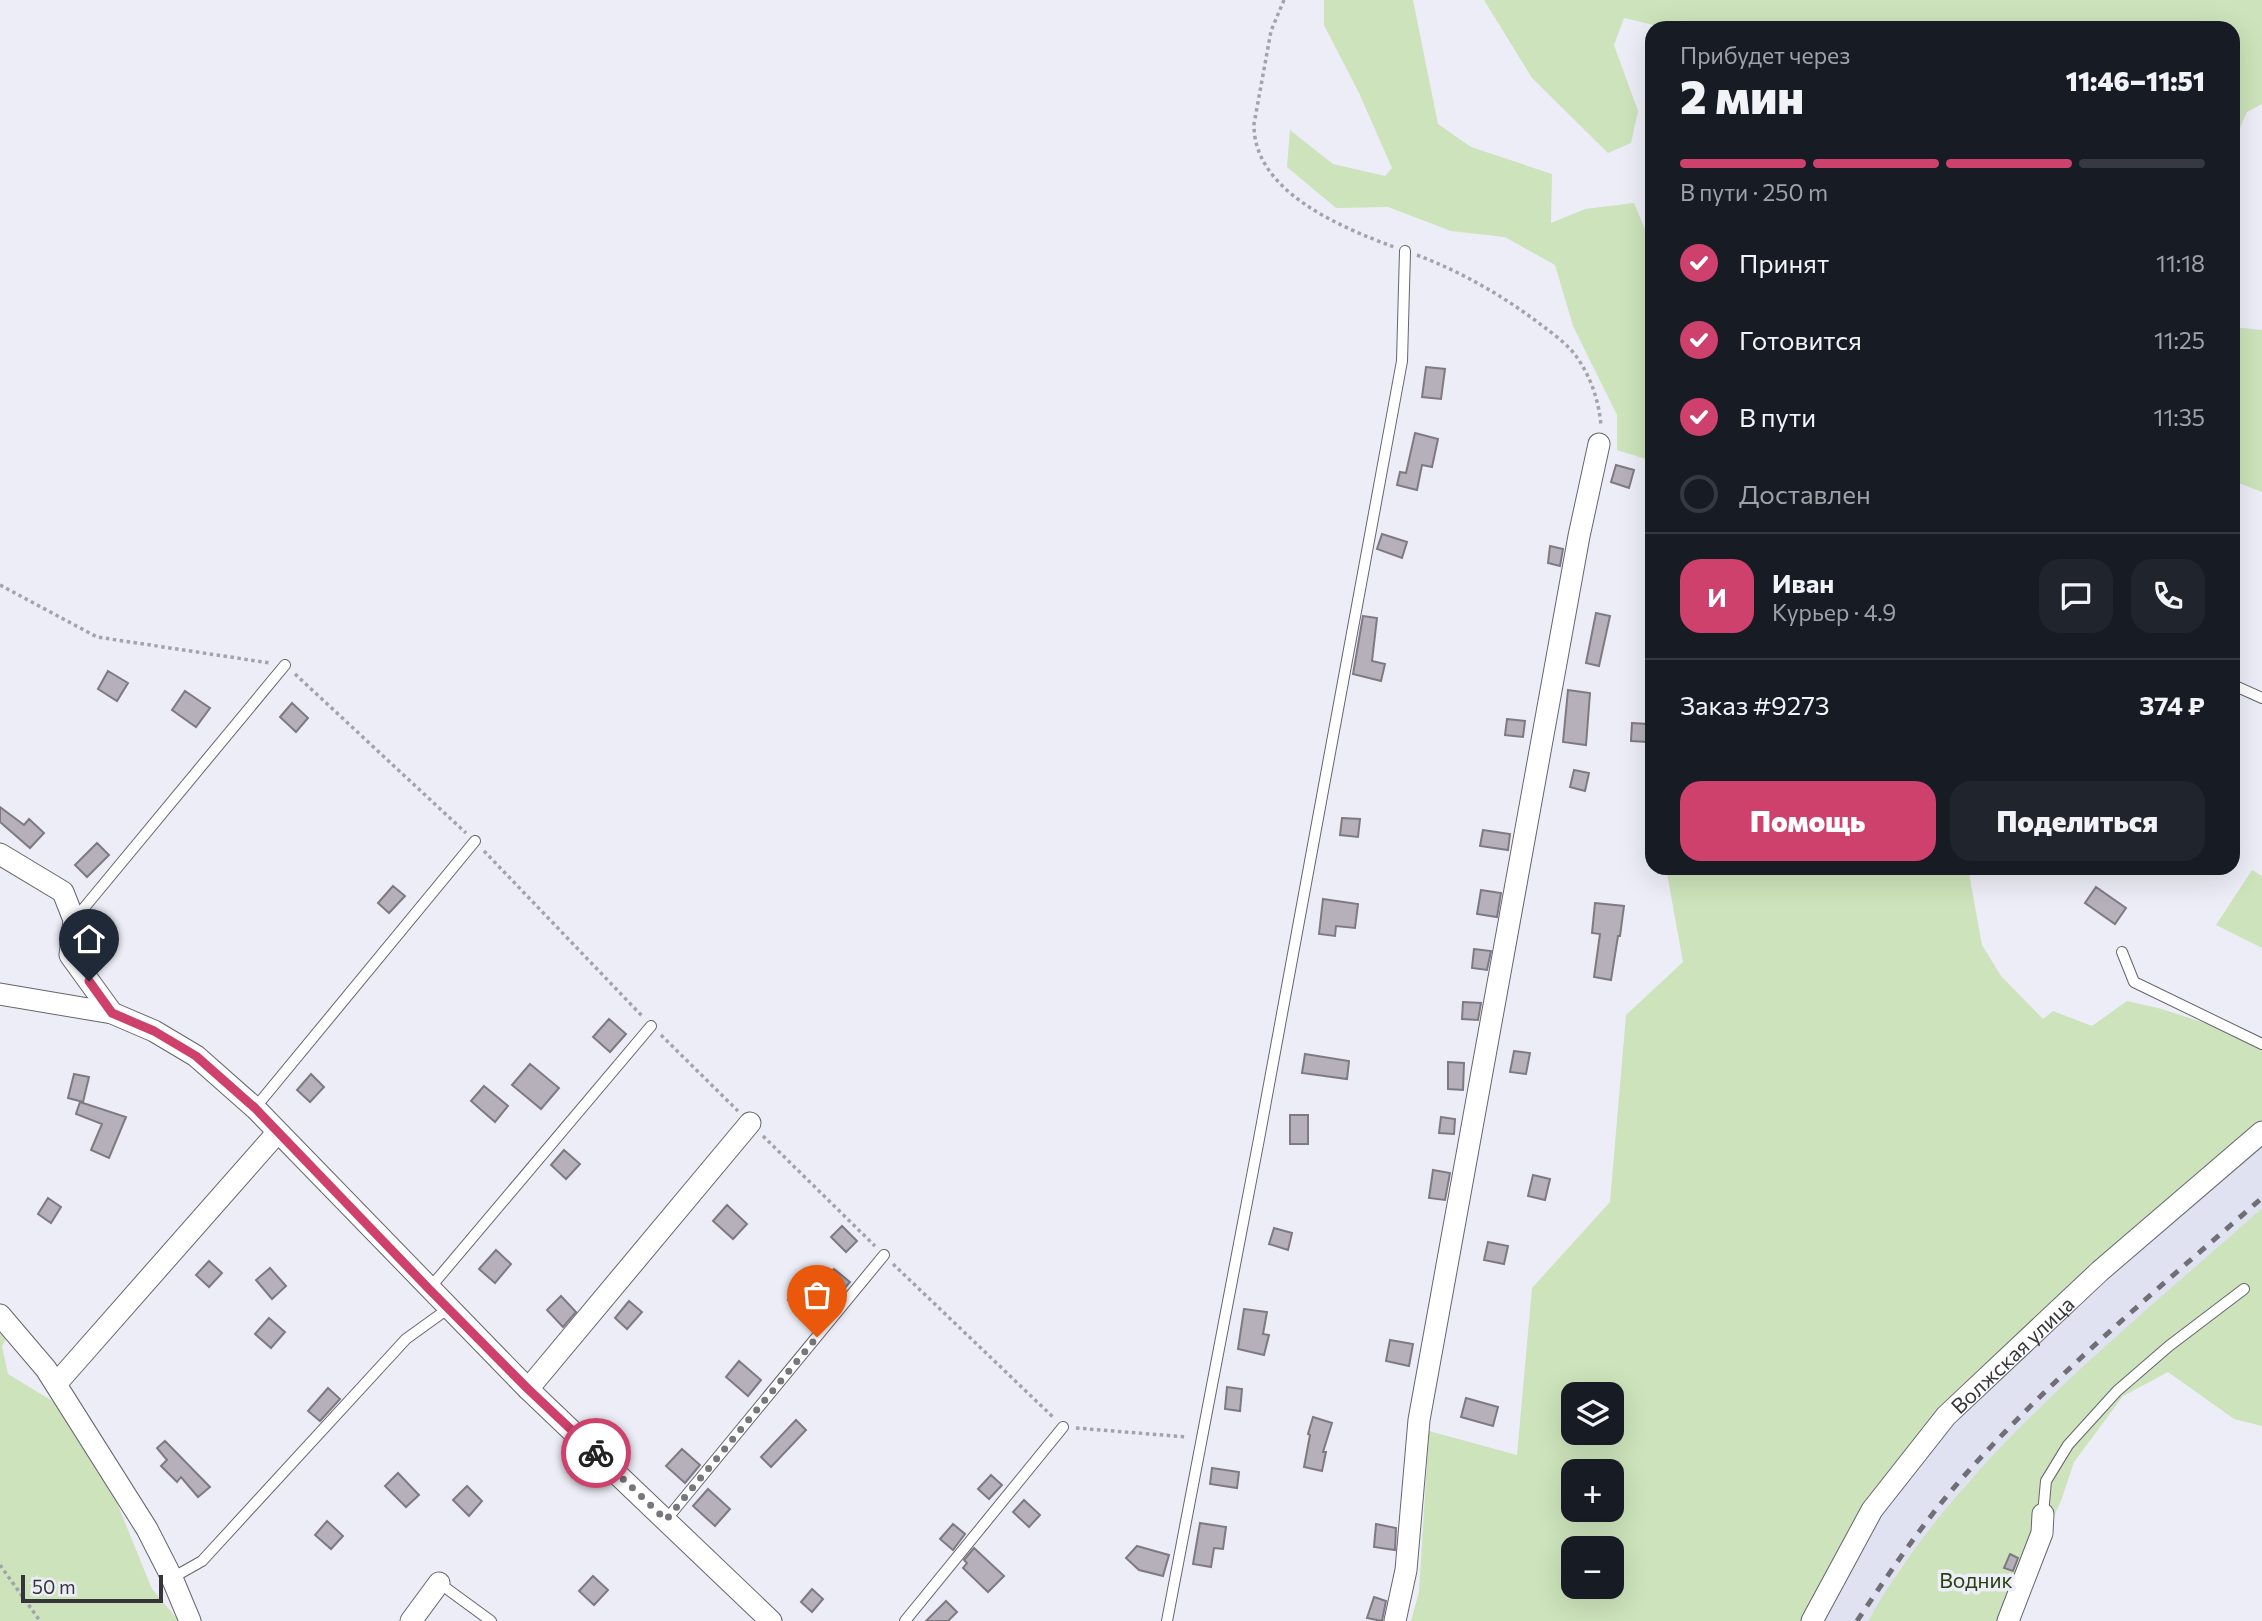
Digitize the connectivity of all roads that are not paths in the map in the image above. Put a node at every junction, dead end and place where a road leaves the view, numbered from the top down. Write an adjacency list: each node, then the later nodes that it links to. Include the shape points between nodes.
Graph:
1 (1405, 251): 35 (lane, via 1402,361)
2 (1599, 444): 36 (street, via 1419,1420 1406,1570)
3 (285, 665): 8 (lane)
4 (2240, 688): 5 (lane)
5 (2262, 698)
6 (475, 841): 14 (lane)
7 (0, 854): 8 (street, via 63,892)
8 (74, 920): 11 (street, via 70,956)
9 (2122, 952): 13 (lane, via 2134,982)
10 (0, 994): 11 (street)
11 (112, 1013): 14 (street, via 196,1056)
12 (651, 1026): 19 (lane)
13 (2262, 1044)
14 (255, 1108): 17 (street)
15 (750, 1123): 24 (street)
16 (2262, 1132): 37 (street, Волжская улица, via 2100,1271 1946,1416 1872,1510)
17 (277, 1133): 19 (street); 23 (street)
18 (884, 1255): 27 (lane)
19 (429, 1289): 21 (street)
20 (2244, 1289): 26 (lane, via 2117,1391 2068,1445 2046,1480)
21 (449, 1308): 24 (street); 28 (lane, via 406,1339 202,1561)
22 (0, 1315): 23 (street)
23 (56, 1384): 28 (street)
24 (528, 1389): 27 (street)
25 (1063, 1427): 34 (lane)
26 (2043, 1514): 38 (street, via 2042,1533)
27 (666, 1520): 33 (street)
28 (173, 1578): 30 (street)
29 (439, 1583): 31 (street); 32 (lane)
30 (190, 1621)
31 (411, 1621)
32 (491, 1621)
33 (771, 1621)
34 (905, 1621)
35 (1167, 1621)
36 (1395, 1621)
37 (1812, 1621)
38 (2008, 1621)

